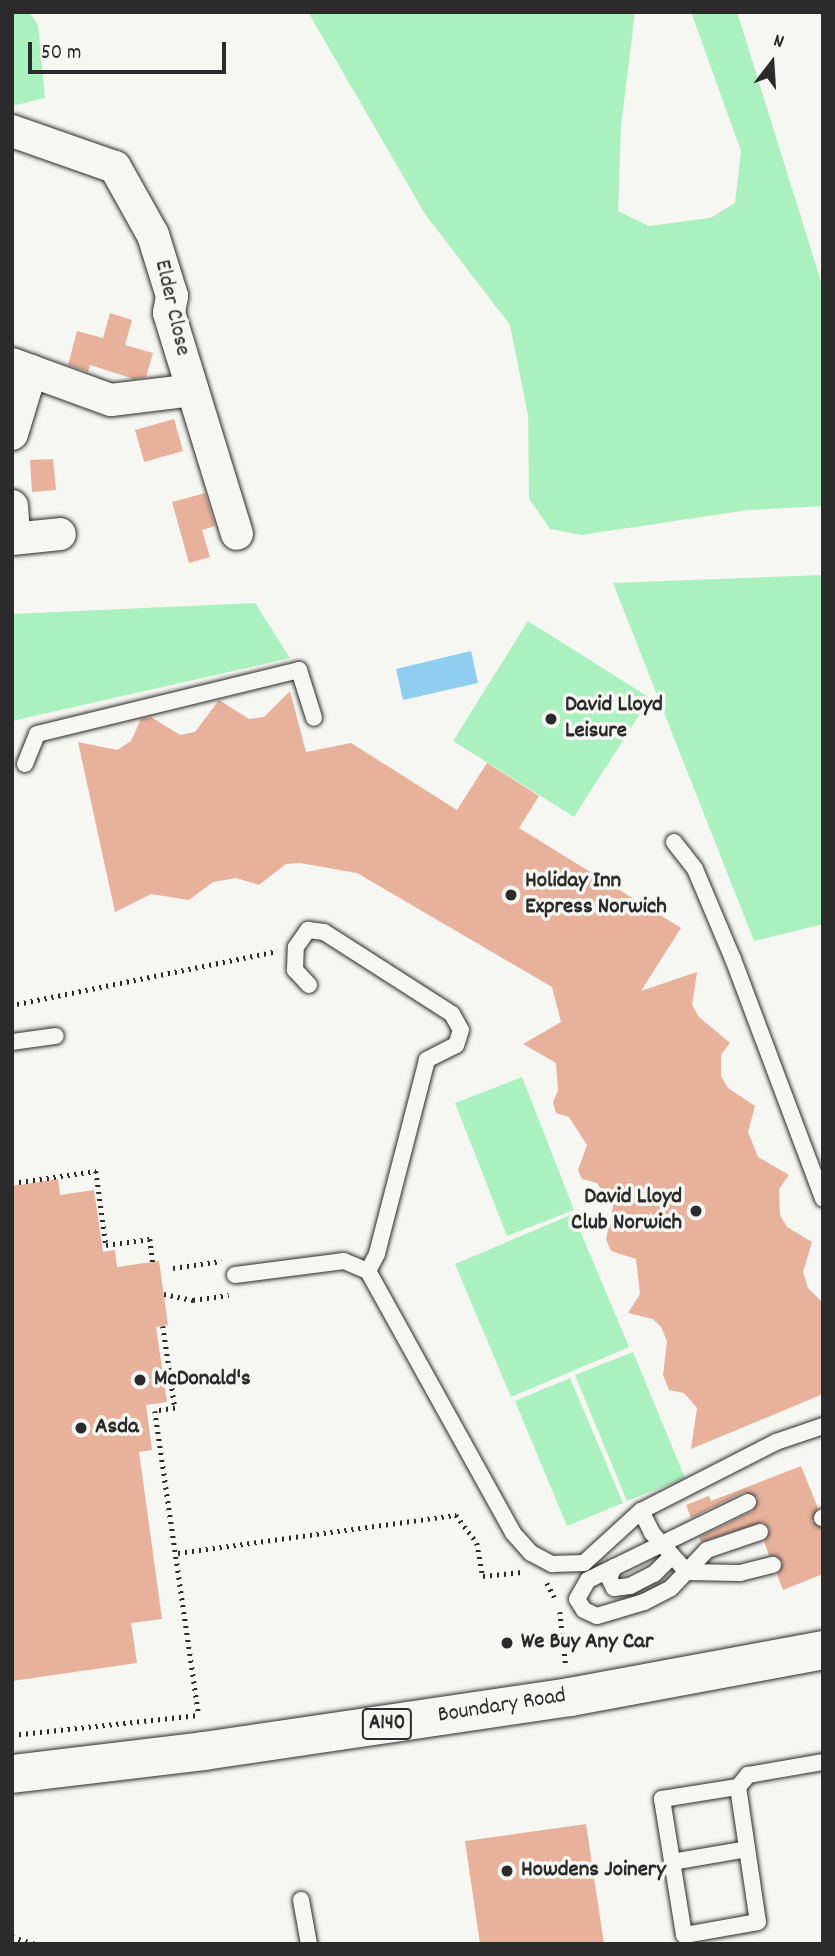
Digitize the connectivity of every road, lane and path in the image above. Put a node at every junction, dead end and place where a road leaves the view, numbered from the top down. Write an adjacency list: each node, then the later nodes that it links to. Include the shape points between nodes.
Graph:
1 (12, 131): 3 (street, Elder Close, via 65,137 115,167 153,235)
2 (22, 367): 3 (street, via 111,400); 4 (street)
3 (192, 390): 7 (street, Elder Close)
4 (12, 433)
5 (12, 506): 8 (street)
6 (60, 534): 8 (street)
7 (237, 534)
8 (13, 538)
9 (314, 718): 10 (lane, via 299,670 37,734)
10 (25, 764)
11 (674, 842): 18 (lane, via 695,869 733,959)
12 (296, 947): 13 (lane, via 295,970); 14 (path); 20 (lane, via 308,930 324,932 453,1014 461,1030 456,1045 427,1060 377,1254)
13 (309, 985)
14 (18, 1004)
15 (56, 1036): 16 (lane)
16 (12, 1042)
17 (12, 1183): 19 (path, via 96,1171 106,1245 150,1239)
18 (823, 1199)
19 (153, 1262)
20 (368, 1271): 21 (lane, via 344,1261); 25 (lane, via 513,1533 531,1553 552,1564 584,1563)
21 (235, 1275)
22 (163, 1326): 28 (path, via 175,1408 155,1410)
23 (823, 1426): 25 (lane, via 776,1443)
24 (748, 1502): 27 (lane)
25 (641, 1511): 27 (lane)
26 (760, 1532): 33 (lane, via 706,1550)
27 (661, 1544): 29 (lane); 31 (lane)
28 (178, 1553): 32 (path, via 456,1515 477,1544 483,1576); 37 (path)
29 (673, 1556): 31 (lane, via 654,1574 630,1586 614,1588 609,1578); 33 (lane)
30 (773, 1565): 33 (lane, via 740,1573)
31 (614, 1567): 33 (lane, via 580,1587 577,1599 584,1611 597,1616 644,1602 671,1588)
32 (515, 1572)
33 (687, 1572)
34 (559, 1604): 36 (path)
35 (823, 1650): 36 (highway, Boundary Road / A140)
36 (570, 1697): 39 (highway, Boundary Road / A140)
37 (199, 1715)
38 (823, 1762): 40 (lane, via 748,1775)
39 (12, 1774)
40 (738, 1787): 41 (lane); 42 (lane, via 662,1799)
41 (747, 1849): 42 (lane); 42 (lane, via 758,1922 684,1935)
42 (672, 1862)
43 (301, 1900): 46 (lane)
44 (12, 1937): 45 (path)
45 (35, 1944)
46 (309, 1944)

